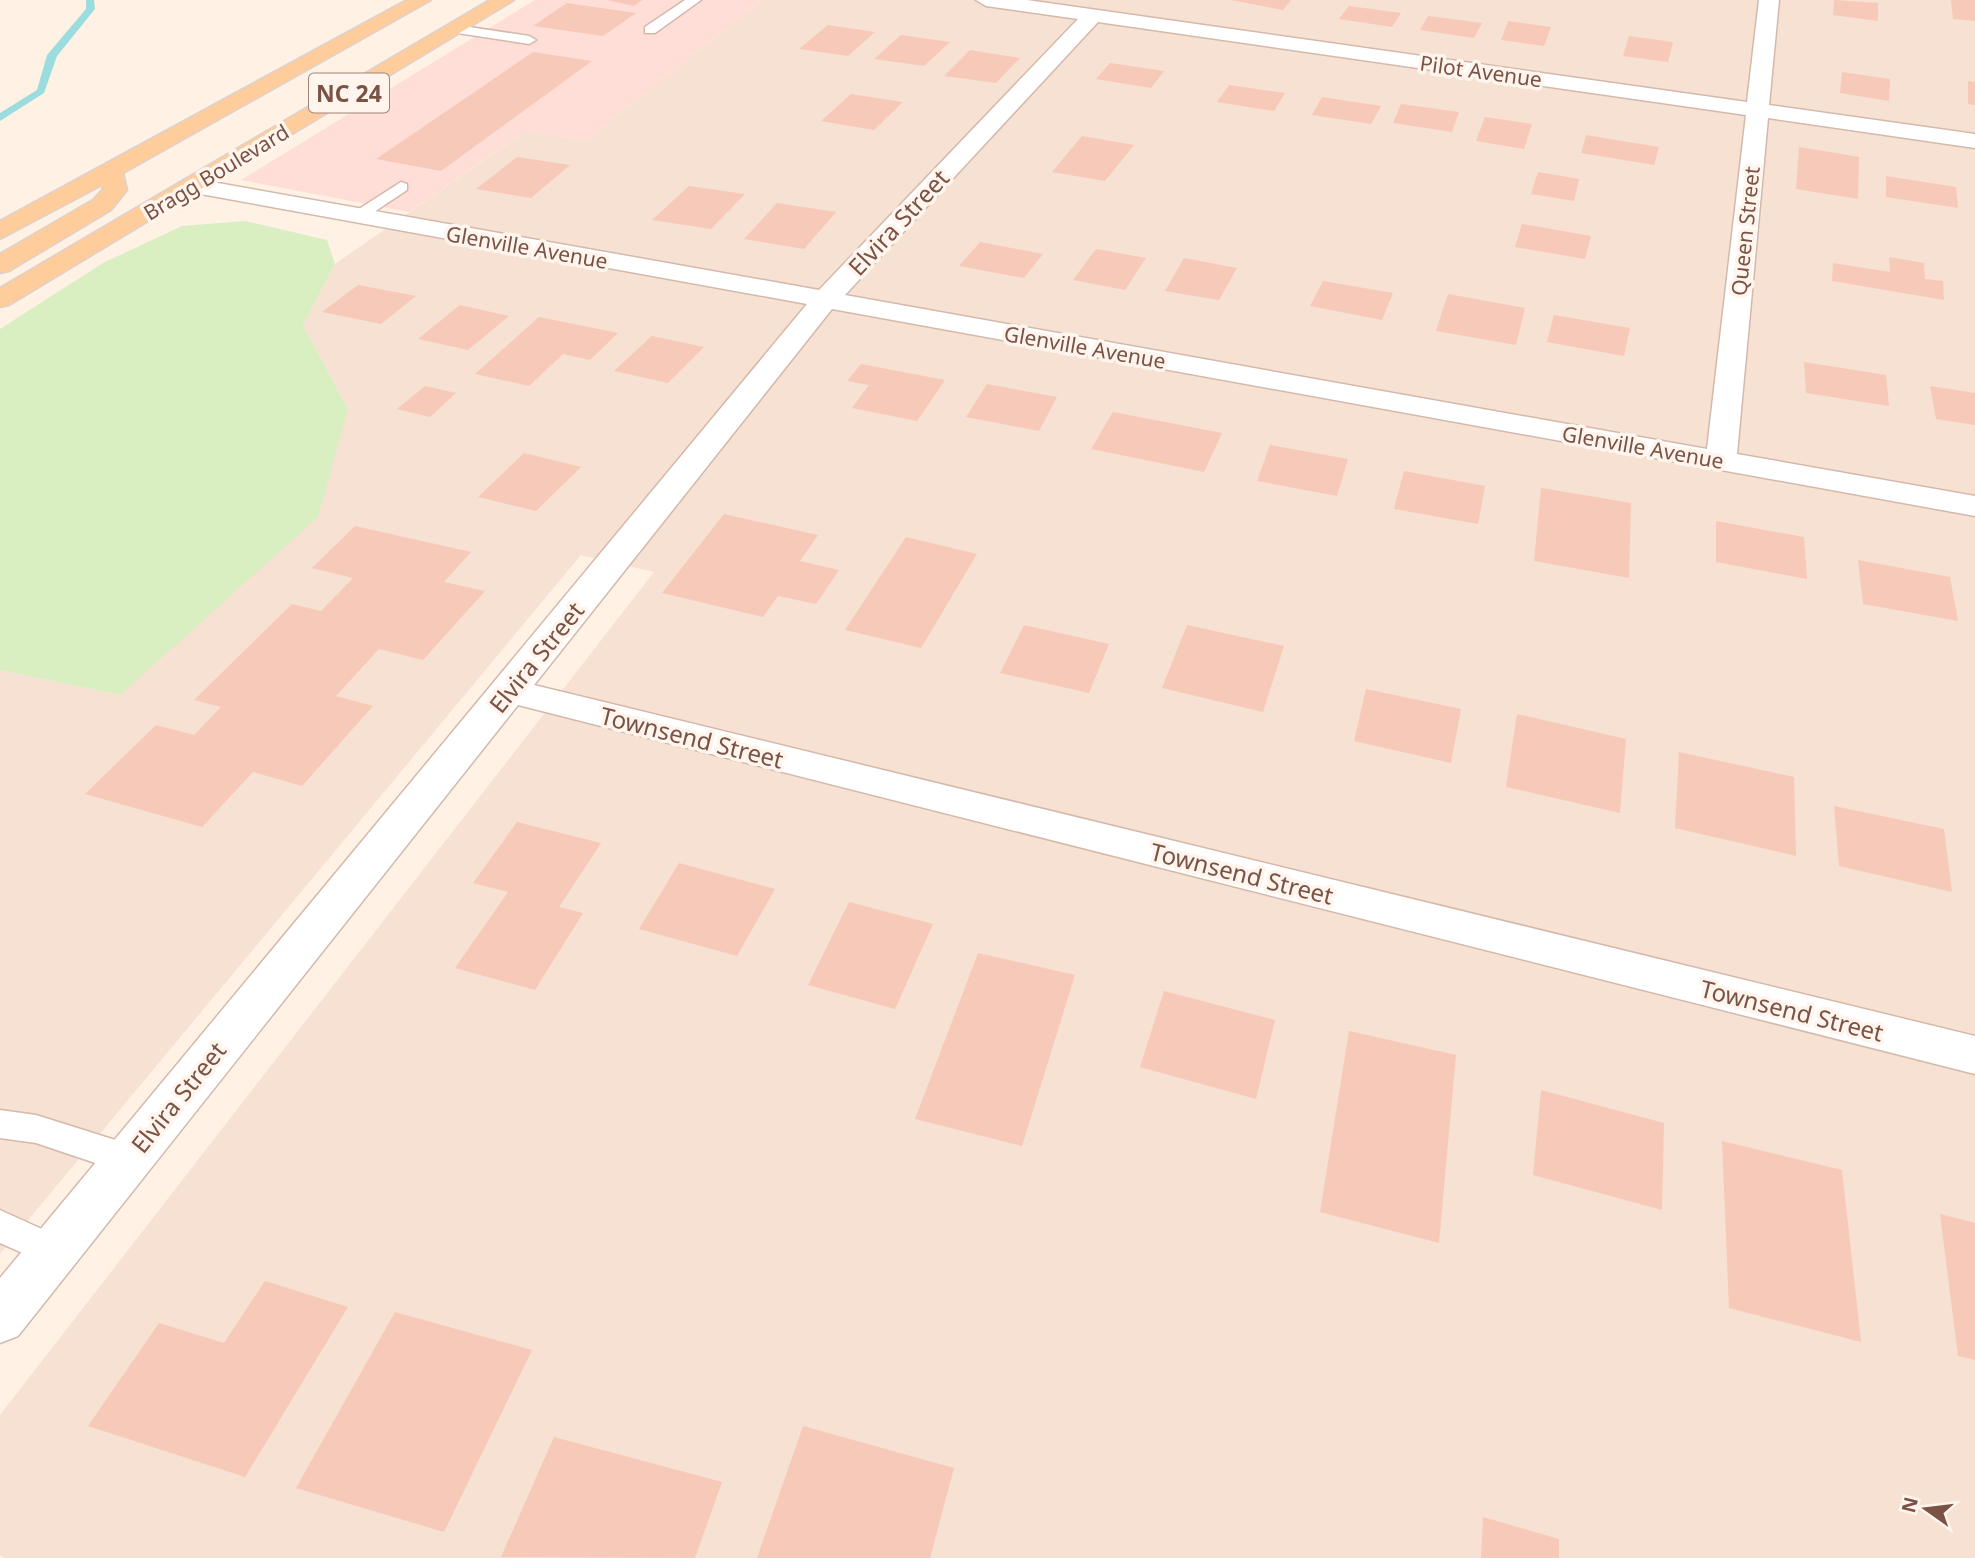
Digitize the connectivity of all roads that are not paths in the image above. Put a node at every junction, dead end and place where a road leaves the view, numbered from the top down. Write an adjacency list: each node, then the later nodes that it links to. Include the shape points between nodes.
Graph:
1 (504, 0): 7 (main road, Bragg Boulevard / NC 24)
2 (694, 0): 8 (lane)
3 (986, 0): 6 (street, Pilot Avenue)
4 (1769, 0): 10 (street, Queen Street)
5 (414, 4): 11 (main road, via 369,47); 13 (main road, Bragg Boulevard / NC 24)
6 (1093, 15): 10 (street, Pilot Avenue); 21 (street, Elvira Street)
7 (456, 29): 9 (lane); 15 (main road, Bragg Boulevard / NC 24)
8 (650, 30)
9 (529, 40)
10 (1757, 110): 12 (street, Pilot Avenue); 22 (street, Queen Street)
11 (261, 113)
12 (1975, 141)
13 (111, 170): 18 (main road, Bragg Boulevard / NC 24); 19 (main road, via 115,190 102,205)
14 (170, 172): 15 (main road)
15 (195, 186): 17 (street, Glenville Avenue); 20 (main road, Bragg Boulevard / NC 24)
16 (401, 187): 17 (lane)
17 (356, 216): 21 (street, Glenville Avenue)
18 (0, 231)
19 (0, 265)
20 (0, 299)
21 (824, 301): 22 (street, Glenville Avenue); 24 (street, Elvira Street)
22 (1721, 461): 23 (street, Glenville Avenue)
23 (1975, 506)
24 (509, 691): 25 (street, Townsend Street); 27 (street, Elvira Street)
25 (1975, 1055)
26 (0, 1124): 27 (lane, via 36,1129)
27 (128, 1159): 29 (street, Elvira Street)
28 (0, 1226): 29 (lane)
29 (54, 1251): 30 (street, Elvira Street)
30 (0, 1318)

